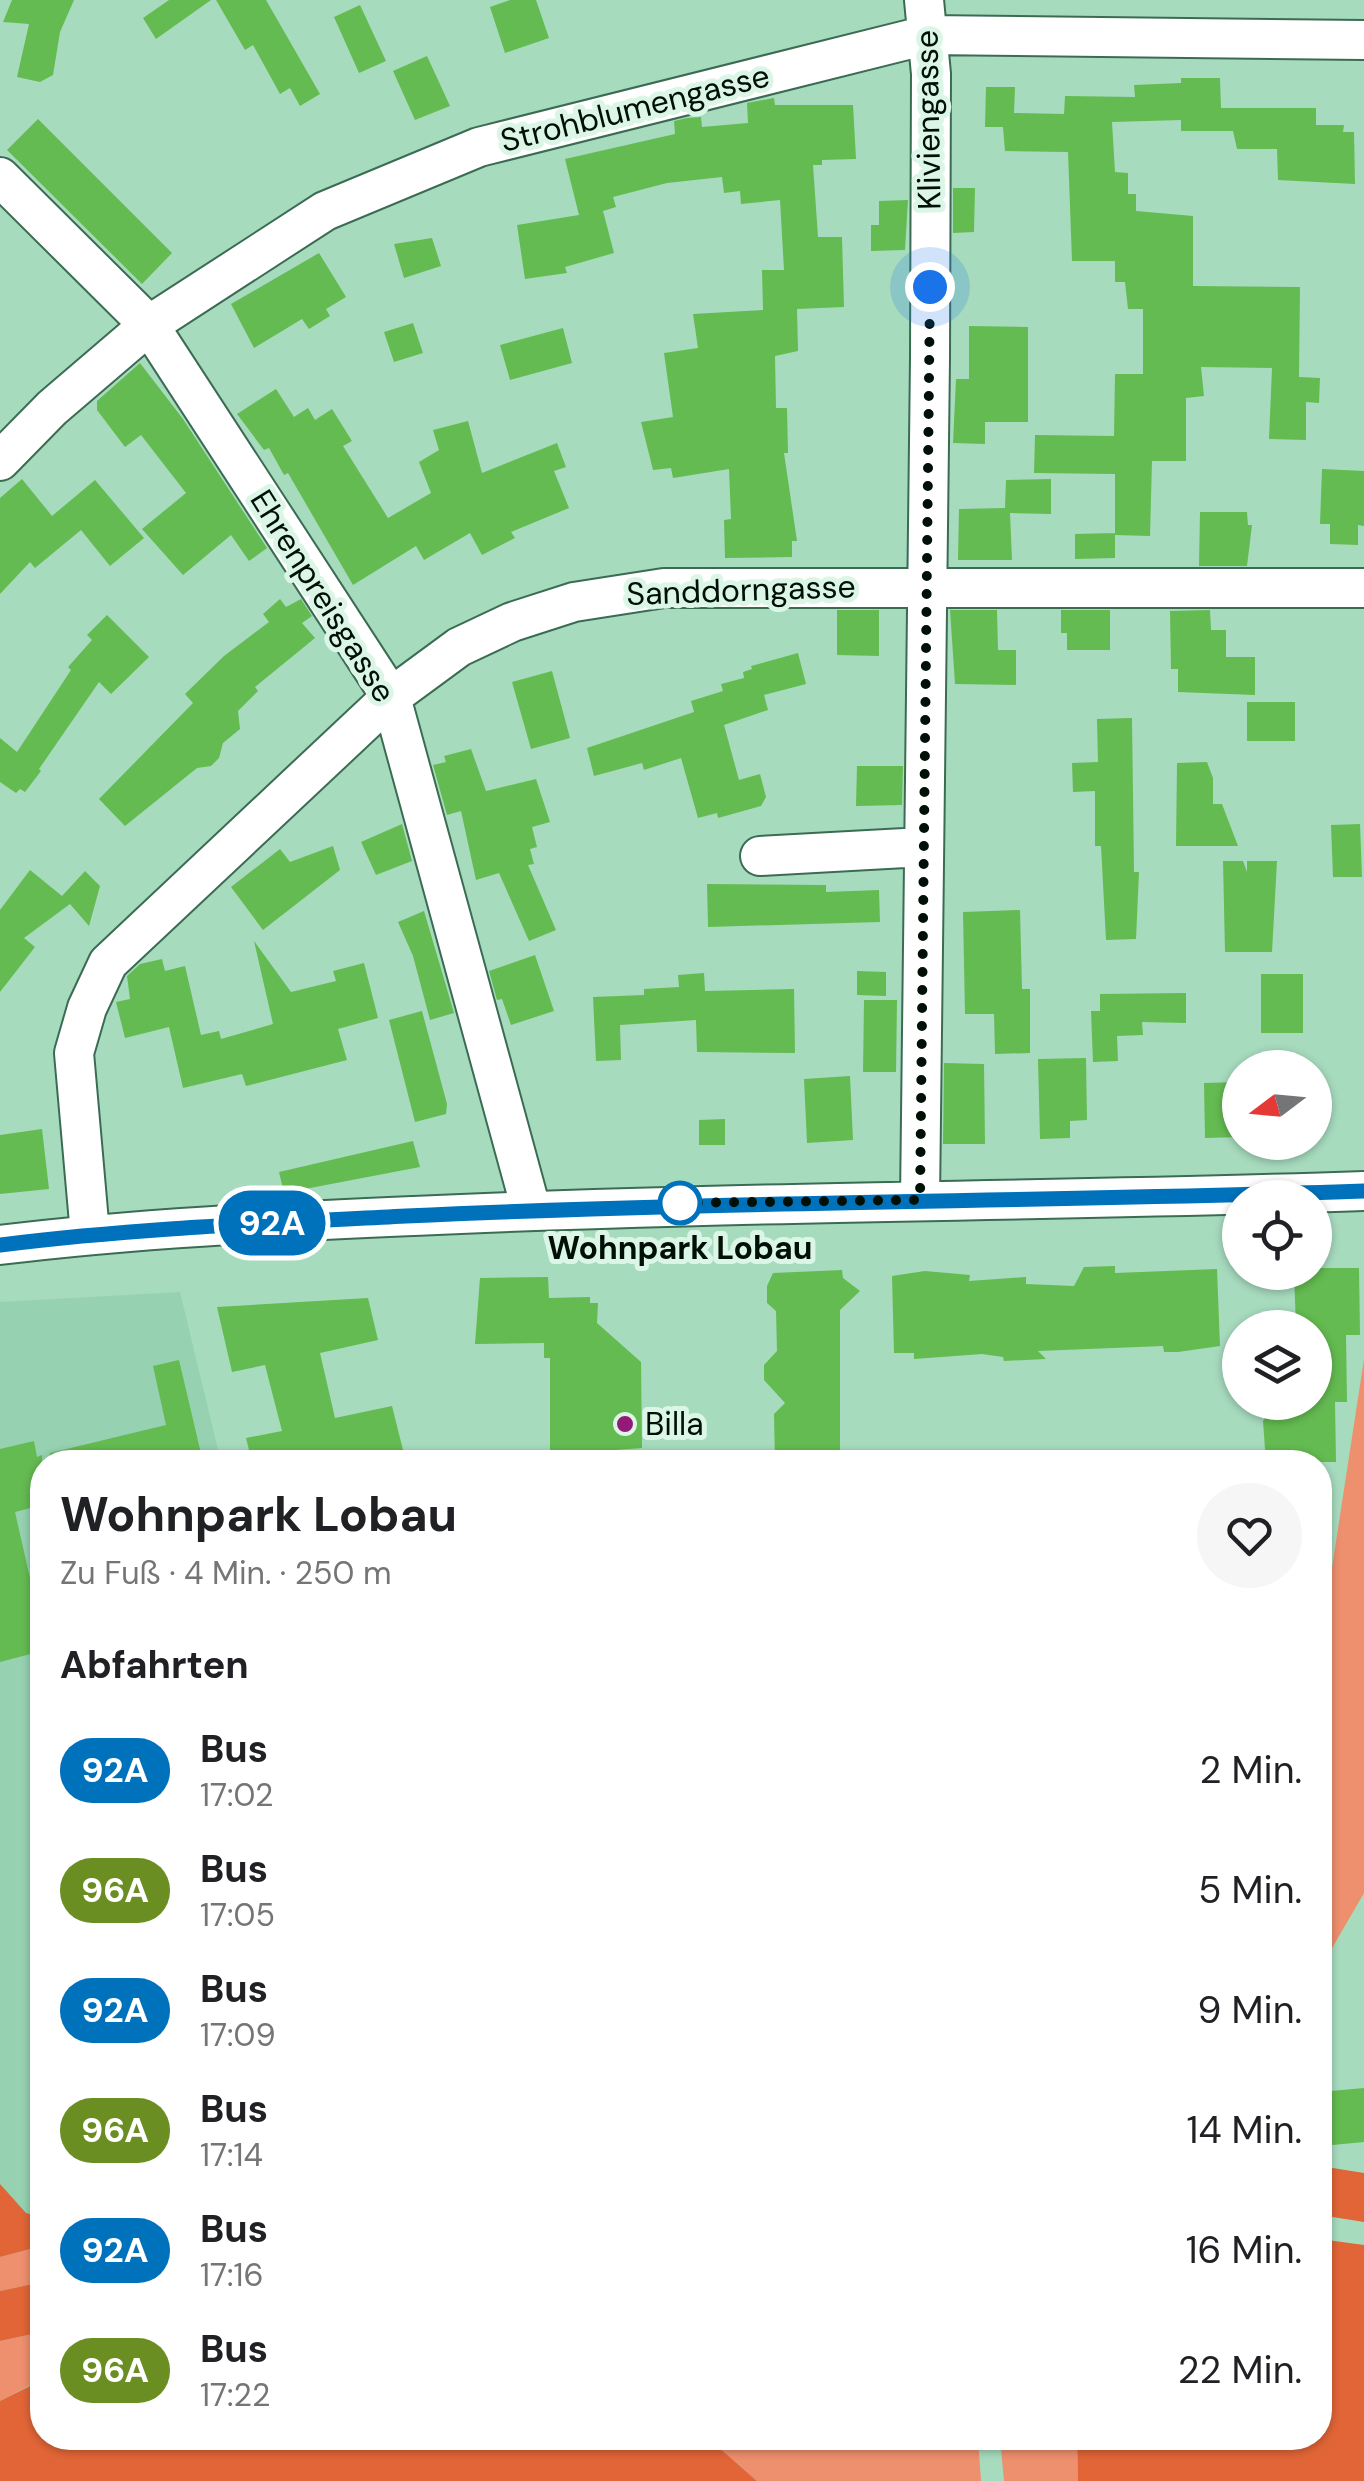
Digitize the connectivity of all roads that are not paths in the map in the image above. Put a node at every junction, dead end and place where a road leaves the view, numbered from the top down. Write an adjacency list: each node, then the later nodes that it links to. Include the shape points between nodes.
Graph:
1 (926, 17): 2 (street, Strohblumengasse); 4 (street, Strohblumengasse, via 446,159 325,211); 6 (street, Kliviengasse)
2 (1364, 40)
3 (0, 177): 4 (street, Ehrenpreisgasse)
4 (149, 325): 5 (street, Strohblumengasse); 8 (street, Ehrenpreisgasse)
5 (0, 461)
6 (928, 585): 7 (street, Sanddorngasse); 8 (street, Sanddorngasse, via 616,592 512,622 459,647); 9 (street, Kliviengasse)
7 (1364, 588)
8 (391, 696): 13 (street, Ehrenpreisgasse); 14 (street, Sanddorngasse, via 108,963 74,1053)
9 (922, 847): 10 (street); 12 (street, Kliviengasse)
10 (760, 856)
11 (1364, 1191): 12 (street)
12 (920, 1200): 13 (street)
13 (532, 1209): 14 (street)
14 (90, 1234): 15 (street)
15 (0, 1245)

